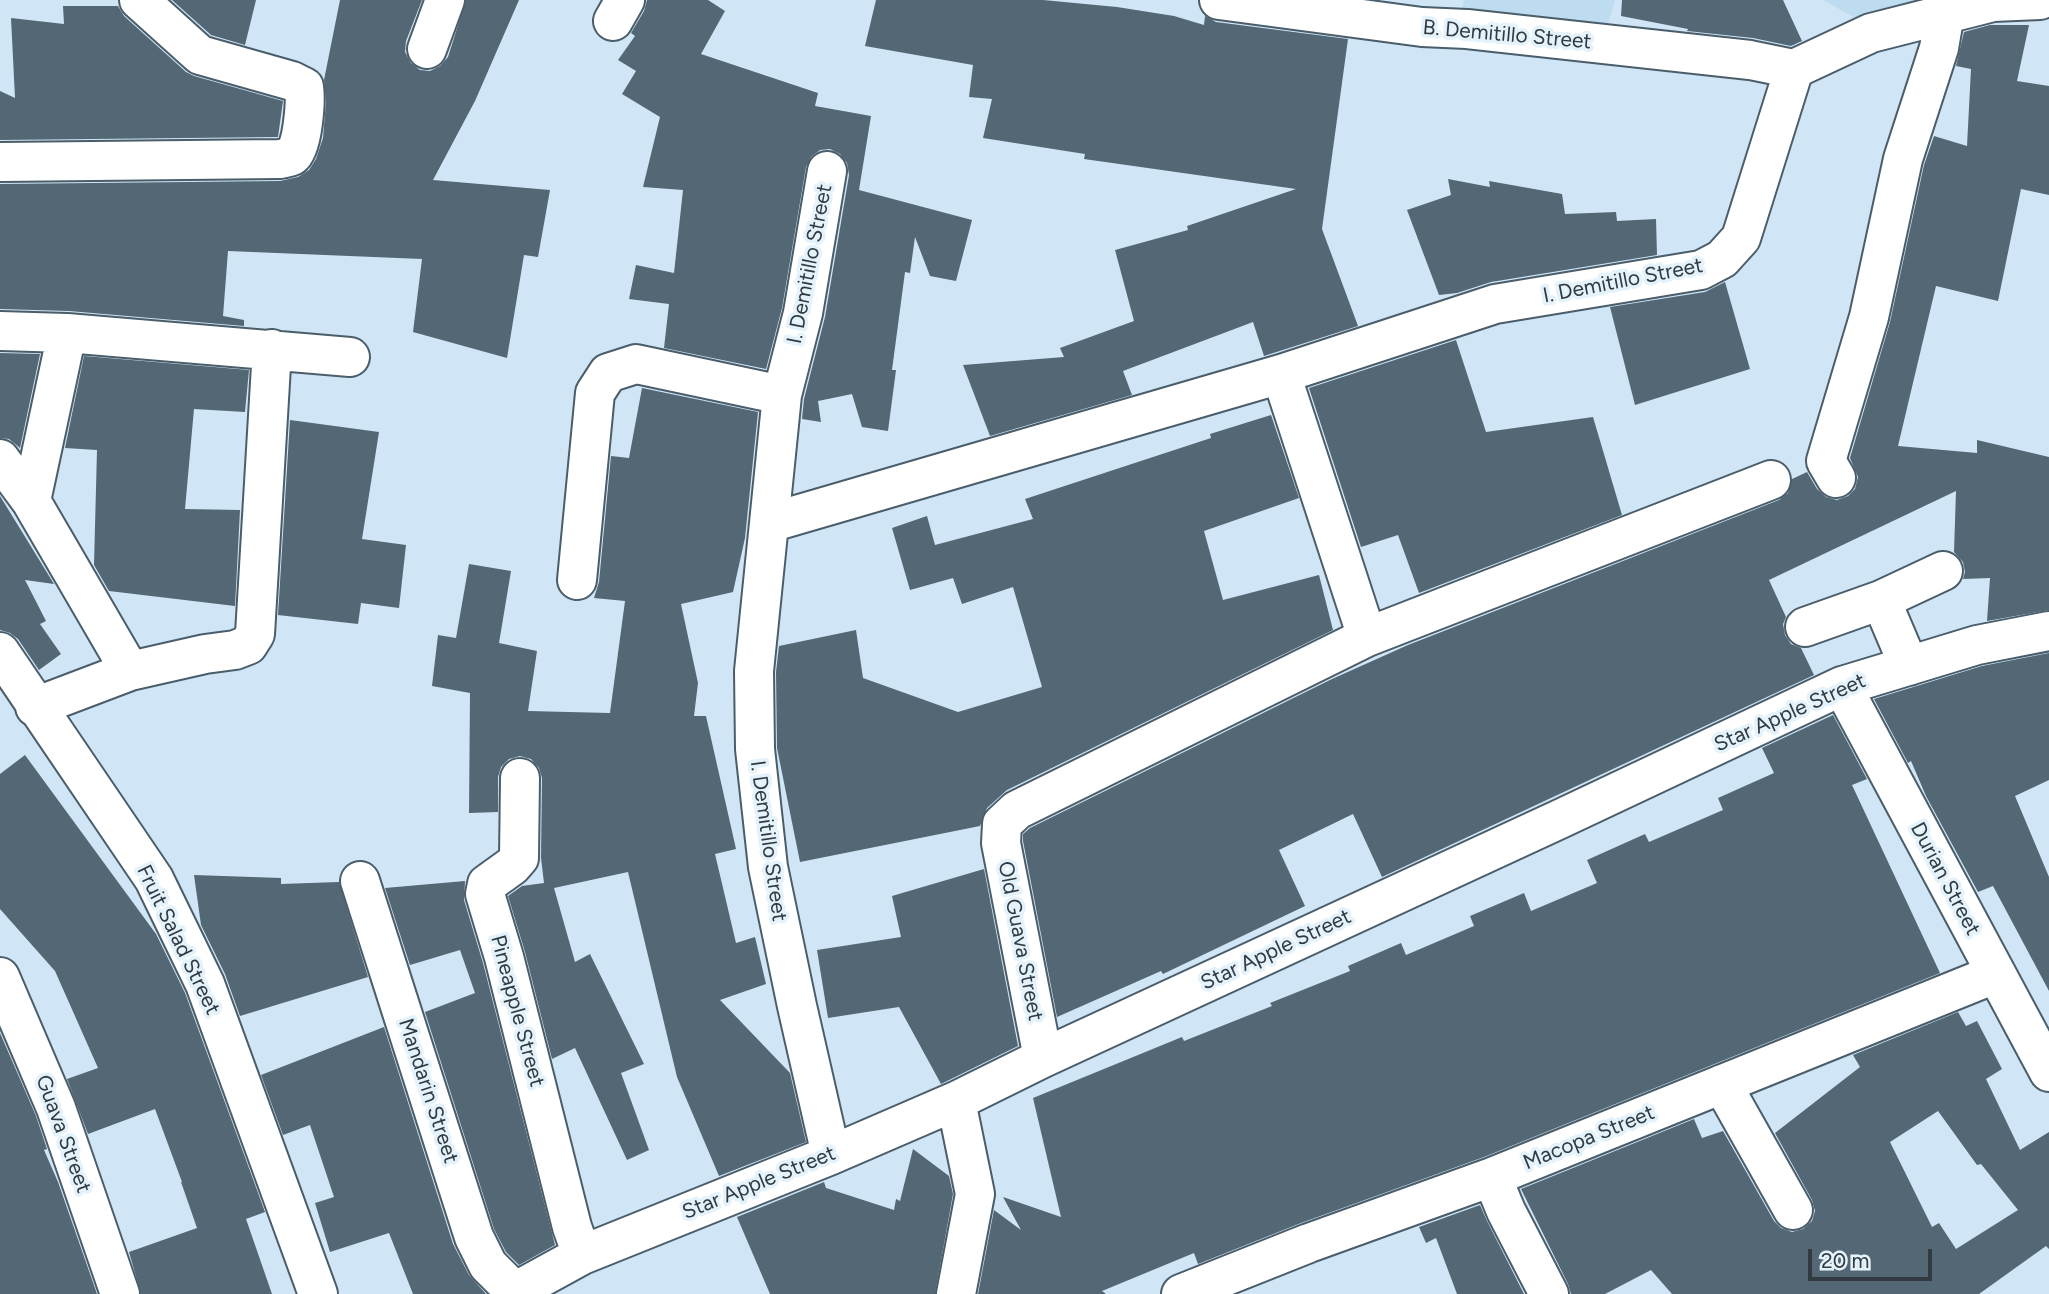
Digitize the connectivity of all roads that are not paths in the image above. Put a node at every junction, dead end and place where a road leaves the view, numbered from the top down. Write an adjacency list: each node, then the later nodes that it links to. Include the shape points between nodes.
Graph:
1 (139, 0): 9 (street, via 200,55 304,88 298,147 292,156)
2 (445, 0): 7 (street)
3 (1219, 0): 5 (street, B. Demitillo Street)
4 (2040, 0): 6 (street, via 1993,2)
5 (1319, 6): 8 (street, B. Demitillo Street, via 1422,27 1750,60)
6 (1945, 13): 8 (street, via 1871,33); 18 (street, via 1939,48 1903,159 1869,317 1826,461)
7 (427, 48)
8 (1794, 69): 15 (street, I. Demitillo Street, via 1741,238 1723,259 1702,270 1495,304)
9 (0, 162)
10 (827, 171): 16 (street, I. Demitillo Street, via 803,313)
11 (0, 331): 12 (street)
12 (67, 333): 13 (street); 20 (street)
13 (272, 349): 14 (street); 30 (street, via 255,635 235,650)
14 (350, 357)
15 (1281, 374): 21 (street, I. Demitillo Street); 27 (street)
16 (782, 395): 21 (street, I. Demitillo Street); 23 (street, via 636,363 608,373 595,393)
17 (0, 459): 20 (street)
18 (1836, 478)
19 (1770, 480): 27 (street)
20 (30, 500): 30 (street)
21 (769, 523): 41 (street, I. Demitillo Street, via 754,671 755,750 768,867)
22 (1943, 571): 24 (street)
23 (577, 580)
24 (1881, 600): 25 (street); 29 (street)
25 (1805, 627)
26 (2049, 631): 29 (street, Star Apple Street, via 1977,645)
27 (1367, 637): 37 (street, Old Guava Street, via 1017,810 1002,824 1000,843)
28 (0, 652): 32 (street, Fruit Salad Street)
29 (1909, 666): 31 (street, Star Apple Street)
30 (130, 671): 32 (street)
31 (1842, 686): 35 (street, Durian Street); 37 (street, Star Apple Street)
32 (35, 707): 47 (street, Fruit Salad Street, via 154,879 194,961)
33 (520, 778): 44 (street, Pineapple Street, via 519,858 487,884 485,894)
34 (360, 881): 45 (street, Mandarin Street, via 474,1237 488,1265)
35 (1995, 974): 38 (street, Durian Street); 39 (street, Macopa Street)
36 (0, 977): 46 (street, Guava Street, via 56,1108)
37 (1043, 1058): 40 (street, Star Apple Street)
38 (2049, 1072)
39 (1722, 1084): 42 (street, Macopa Street); 43 (street)
40 (956, 1101): 41 (street, Star Apple Street); 48 (street, via 975,1194)
41 (831, 1155): 44 (street, Star Apple Street)
42 (1492, 1177): 49 (street, Macopa Street); 50 (street)
43 (1793, 1210)
44 (582, 1255): 45 (street, Star Apple Street)
45 (512, 1292)
46 (120, 1294)
47 (318, 1294)
48 (956, 1294)
49 (1181, 1294)
50 (1549, 1294)

